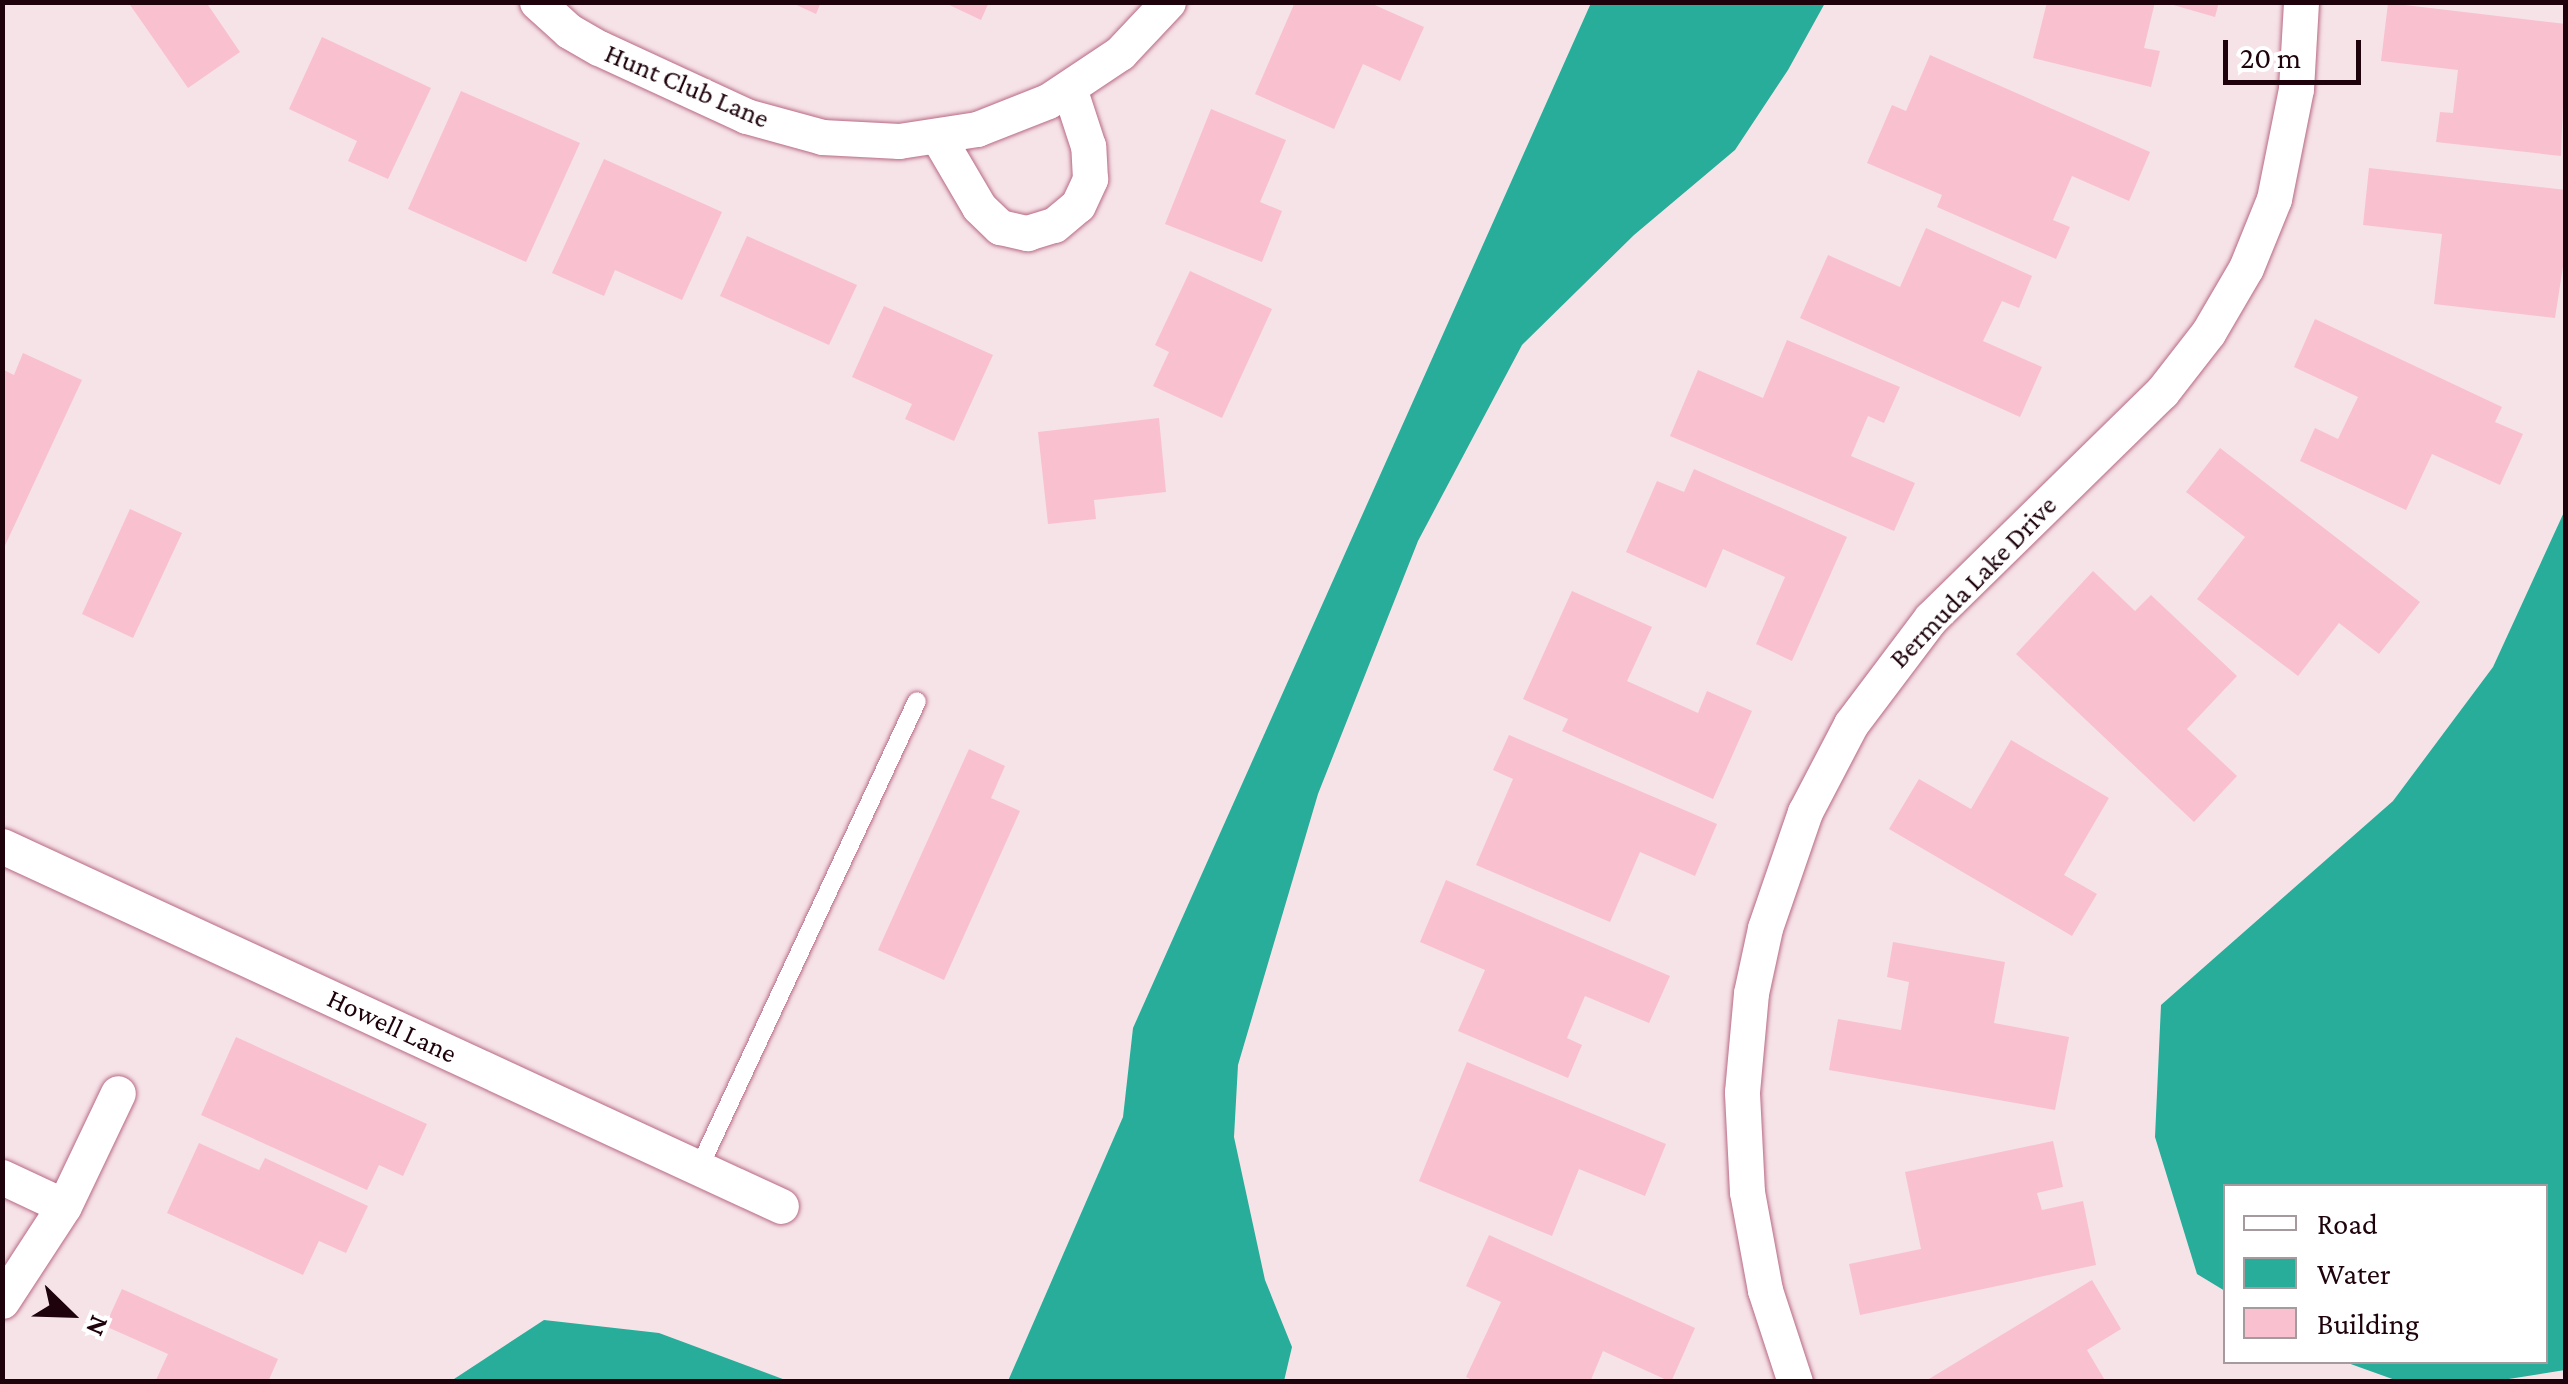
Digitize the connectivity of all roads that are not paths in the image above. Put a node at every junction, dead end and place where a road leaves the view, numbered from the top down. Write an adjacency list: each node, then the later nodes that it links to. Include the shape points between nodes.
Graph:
1 (537, 2): 5 (street, Hunt Club Lane, via 600,48 746,116 822,137)
2 (1168, 2): 4 (street, Hunt Club Lane, via 1120,53)
3 (2301, 2): 14 (street, Bermuda Lake Drive, via 2296,89 2274,198 2246,268 2208,334 2162,392 1931,618 1851,724 1804,812 1765,928 1742,1092 1754,1232)
4 (1069, 88): 5 (street, Hunt Club Lane, via 1012,117); 5 (street, via 1088,146 1090,179 1078,205 1054,225 1027,232 1000,227 979,207)
5 (938, 137)
6 (917, 701): 9 (lane)
7 (2, 846): 9 (street, Howell Lane)
8 (118, 1093): 11 (street)
9 (698, 1168): 12 (street, Howell Lane)
10 (2, 1177): 11 (street)
11 (64, 1206): 13 (street)
12 (781, 1206)
13 (2, 1301)
14 (1795, 1382)

